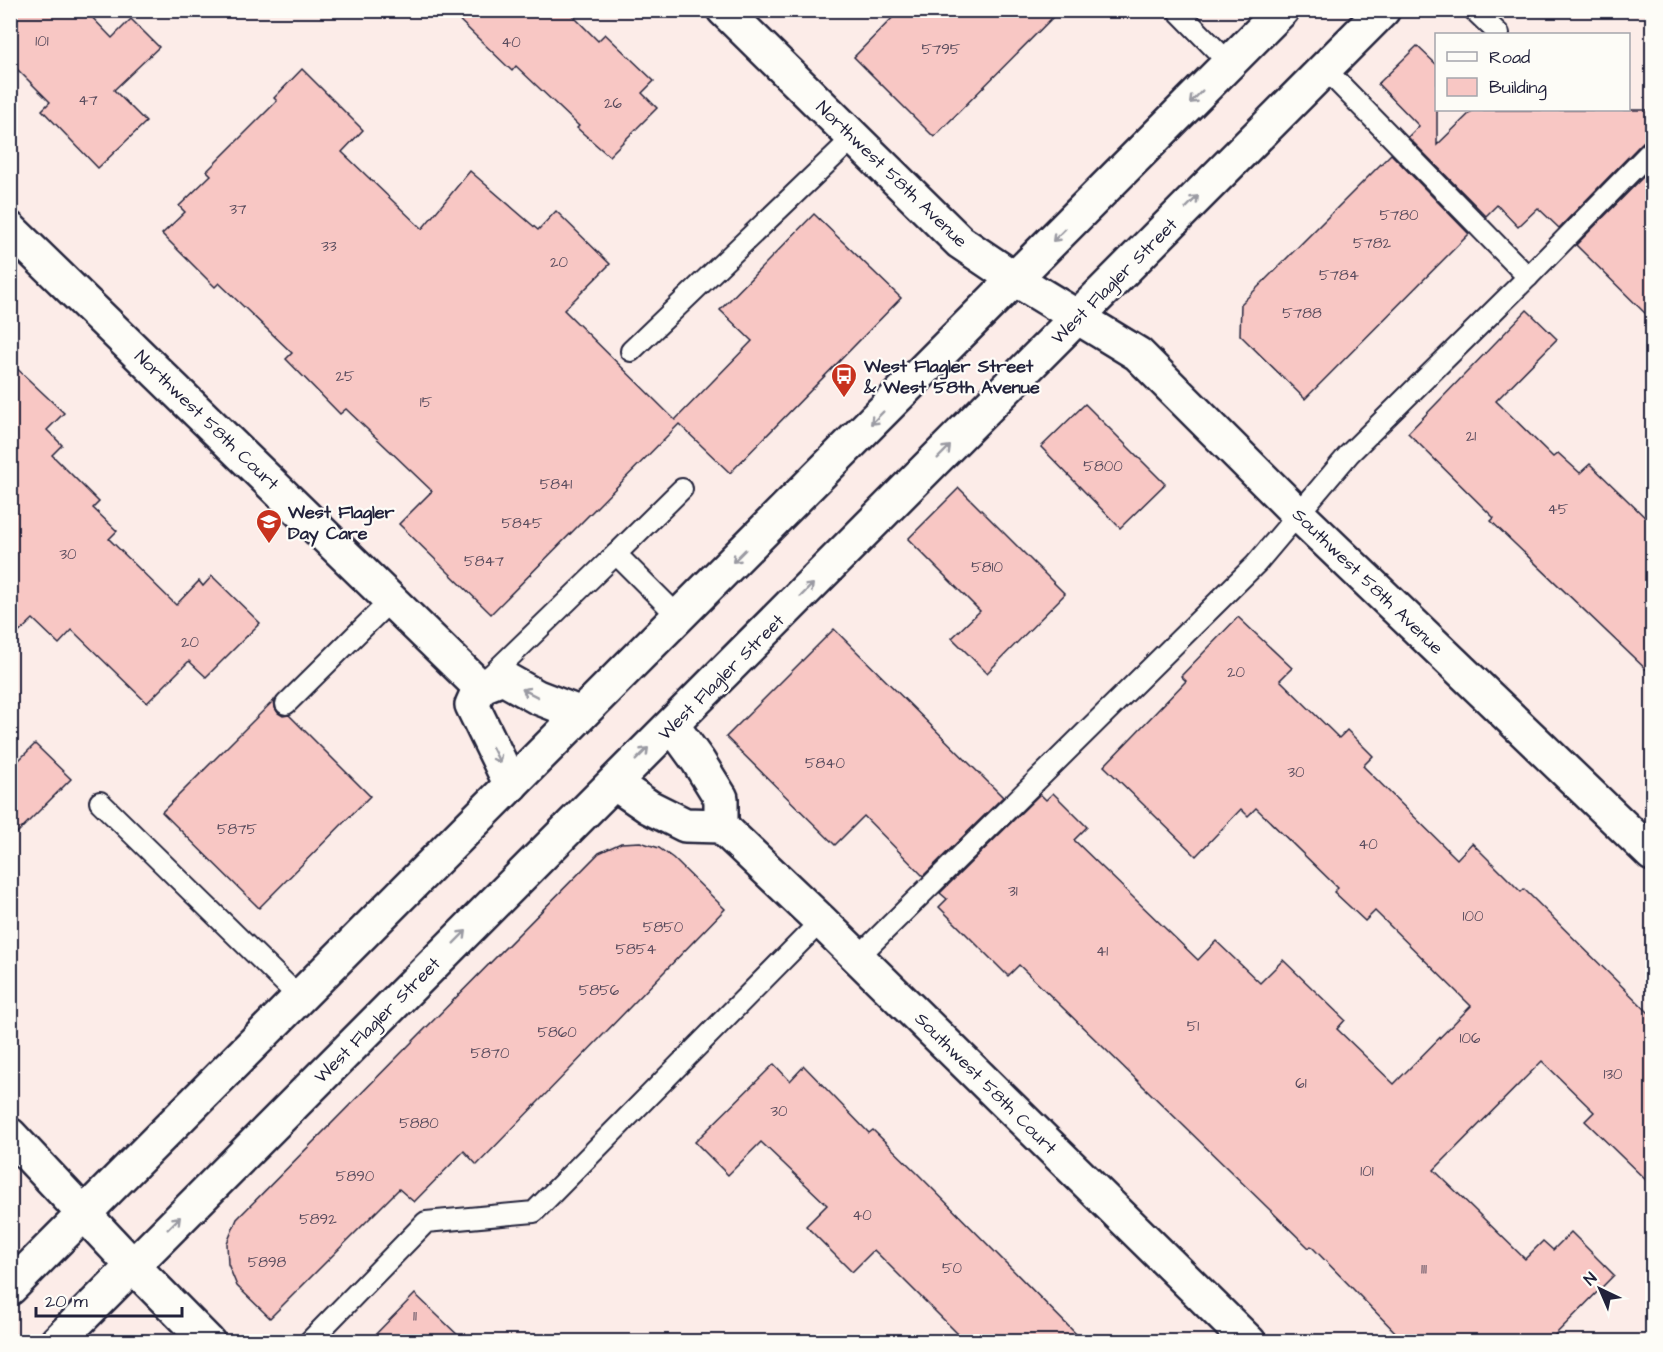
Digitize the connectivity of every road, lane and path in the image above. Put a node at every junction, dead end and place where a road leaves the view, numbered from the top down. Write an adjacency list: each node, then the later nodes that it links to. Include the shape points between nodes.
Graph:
1 (724, 10): 9 (main road, Northwest 58th Avenue)
2 (1177, 10): 7 (lane)
3 (1282, 10): 7 (main road)
4 (1383, 10): 8 (main road, West Flagler Street)
5 (1474, 10): 6 (lane)
6 (1497, 33)
7 (1229, 63): 13 (main road, one-way to 13)
8 (1326, 69): 12 (lane); 14 (main road, West Flagler Street, one-way to 8)
9 (854, 137): 13 (main road, Northwest 58th Avenue, via 960,242); 15 (lane)
10 (1653, 150): 12 (lane)
11 (10, 229): 19 (main road, Northwest 58th Court)
12 (1528, 277): 17 (lane, via 1349,454)
13 (1015, 279): 14 (main road, Northwest 58th Avenue); 20 (main road, one-way to 20)
14 (1077, 317): 17 (main road, Southwest 58th Avenue, via 1138,354); 24 (main road, West Flagler Street, one-way to 14)
15 (631, 351)
16 (682, 489): 18 (lane)
17 (1298, 514): 29 (main road, Southwest 58th Avenue); 31 (lane, via 1256,564)
18 (616, 554): 20 (lane); 21 (lane)
19 (391, 600): 21 (main road, Northwest 58th Court); 22 (lane)
20 (678, 616): 23 (main road)
21 (480, 687): 23 (main road, one-way to 21, via 537,697 503,678); 26 (main road, one-way to 26, via 472,705)
22 (286, 704)
23 (581, 714): 26 (main road)
24 (672, 724): 25 (main road, West Flagler Street, one-way to 24); 28 (main road, via 721,798)
25 (614, 783): 28 (main road, via 685,825); 35 (main road, West Flagler Street, one-way to 25)
26 (511, 785): 32 (main road)
27 (100, 802): 32 (lane)
28 (721, 826): 30 (main road, Southwest 58th Court)
29 (1653, 854)
30 (821, 921): 31 (main road, Southwest 58th Court); 39 (lane, via 534,1212 426,1222)
31 (858, 957): 40 (main road, Southwest 58th Court)
32 (299, 997): 34 (main road)
33 (10, 1135): 34 (main road)
34 (85, 1213): 35 (main road); 36 (main road)
35 (132, 1265): 37 (main road, West Flagler Street); 38 (main road)
36 (10, 1288)
37 (57, 1341)
38 (208, 1341)
39 (309, 1341)
40 (1249, 1341)

